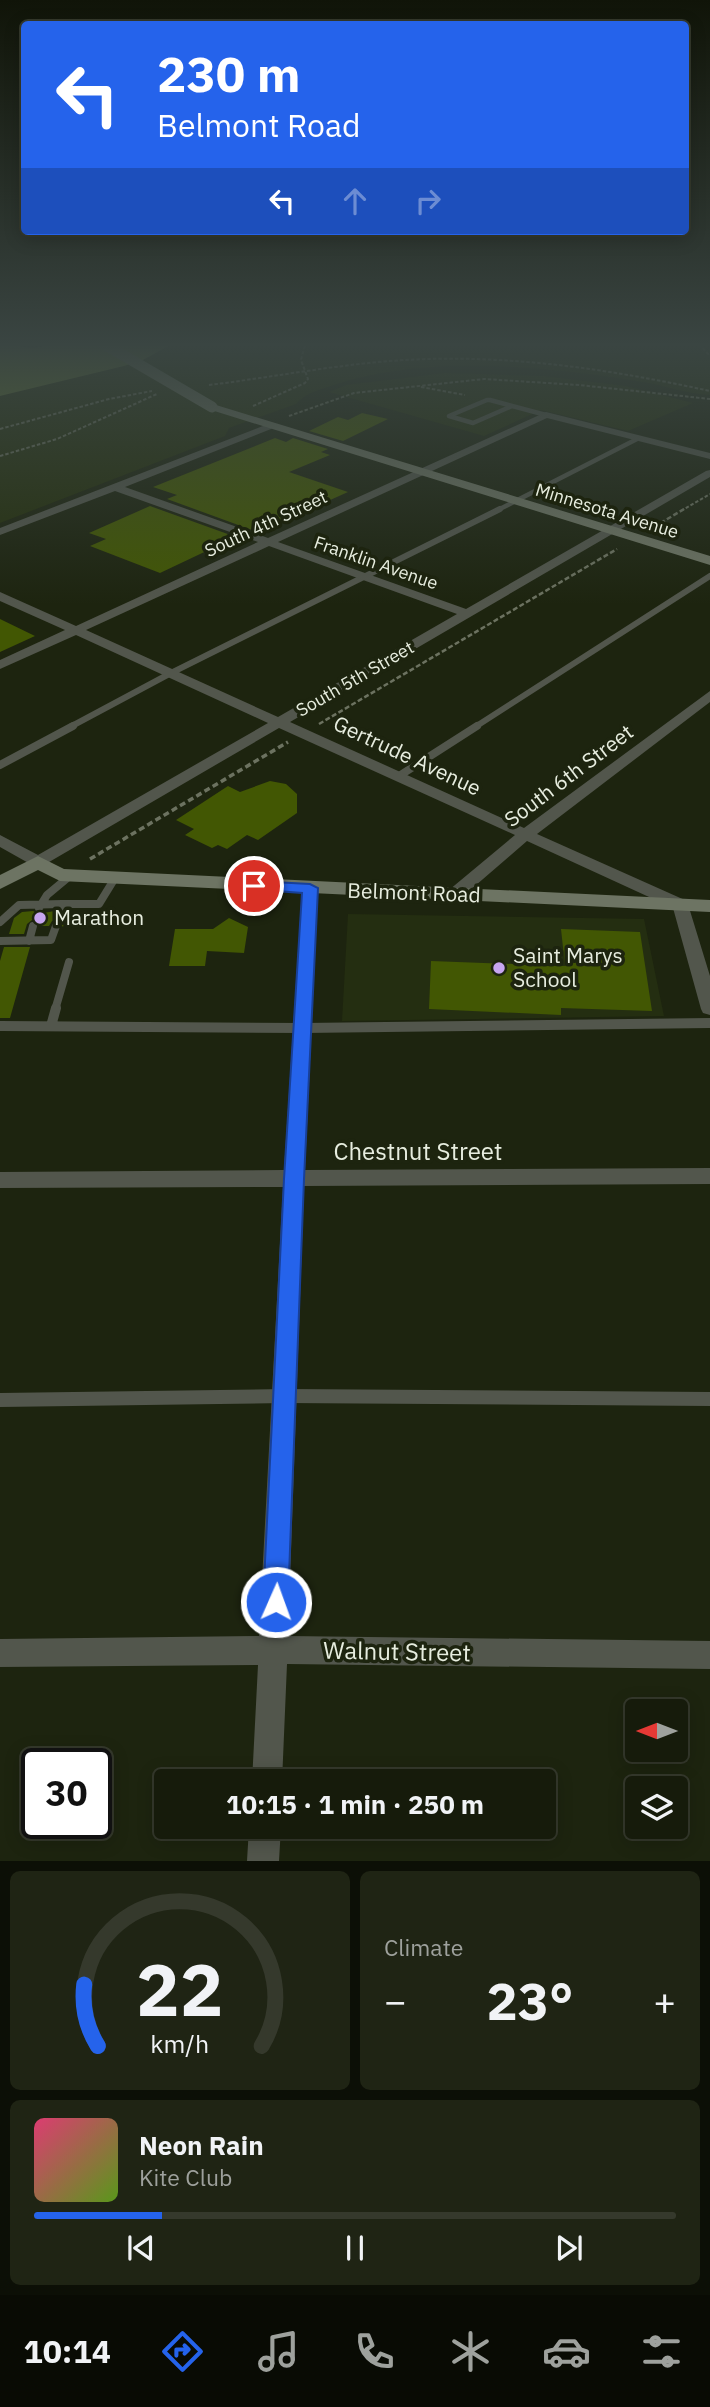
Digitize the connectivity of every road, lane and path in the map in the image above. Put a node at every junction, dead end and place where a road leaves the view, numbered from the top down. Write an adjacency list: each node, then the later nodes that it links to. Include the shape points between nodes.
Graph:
1 (74, 431): 7 (path)
2 (258, 431): 11 (street)
3 (281, 431): 9 (street, Minnesota Avenue)
4 (511, 431): 9 (street, South 4th Street)
5 (606, 431): 6 (street)
6 (637, 439): 8 (street); 13 (lane)
7 (0, 456)
8 (710, 456)
9 (420, 472): 13 (street, Minnesota Avenue); 17 (street, South 4th Street)
10 (710, 473): 14 (street, South 5th Street)
11 (115, 487): 15 (street); 17 (street, Franklin Avenue)
12 (710, 494): 16 (path)
13 (514, 500): 14 (street, Minnesota Avenue); 20 (lane)
14 (611, 530): 16 (street, Minnesota Avenue); 22 (street, South 5th Street)
15 (0, 532)
16 (635, 538): 18 (street, Minnesota Avenue); 28 (path)
17 (266, 543): 20 (street, Franklin Avenue); 23 (street, South 4th Street)
18 (710, 561)
19 (710, 576): 30 (lane)
20 (365, 578): 22 (street, Franklin Avenue); 25 (lane)
21 (0, 596): 23 (street, Gertrude Avenue)
22 (468, 614): 27 (street, South 5th Street)
23 (74, 630): 24 (street, South 4th Street); 25 (street, Gertrude Avenue)
24 (0, 665)
25 (171, 673): 27 (street, Gertrude Avenue); 29 (lane)
26 (710, 695): 31 (street, South 6th Street)
27 (281, 722): 28 (street, Gertrude Avenue); 33 (street, South 5th Street)
28 (305, 732): 30 (street, Gertrude Avenue); 34 (path)
29 (0, 765)
30 (399, 776): 31 (street, Gertrude Avenue)
31 (527, 834): 38 (street, South 6th Street); 39 (street, Gertrude Avenue)
32 (0, 839): 33 (street)
33 (38, 862): 34 (street, Belmont Road); 36 (street, South 5th Street)
34 (67, 875): 35 (street, Belmont Road); 41 (lane)
35 (115, 878): 37 (street, Belmont Road); 42 (lane, via 99,904)
36 (0, 883)
37 (310, 888): 38 (street, Belmont Road); 53 (street)
38 (455, 894): 39 (street, Belmont Road)
39 (681, 905): 40 (street, Belmont Road); 49 (street)
40 (710, 906)
41 (40, 907): 42 (lane); 43 (lane, via 19,905)
42 (61, 907)
43 (0, 922)
44 (33, 926): 47 (lane)
45 (55, 926): 47 (lane, via 51,940)
46 (0, 941): 47 (lane)
47 (29, 941)
48 (69, 962): 52 (lane)
49 (710, 1009)
50 (710, 1023): 53 (lane)
51 (0, 1026): 52 (lane)
52 (51, 1026): 53 (lane)
53 (303, 1028): 55 (street)
54 (710, 1176): 55 (street, Chestnut Street)
55 (294, 1179): 56 (street, Chestnut Street); 57 (street)
56 (0, 1180)
57 (285, 1396): 58 (lane); 59 (lane); 60 (street)
58 (710, 1399)
59 (0, 1400)
60 (274, 1650): 61 (street, Walnut Street); 62 (street, Walnut Street); 63 (street)
61 (0, 1653)
62 (710, 1655)
63 (268, 1769)
64 (264, 1839): 65 (street)
65 (263, 1861)

